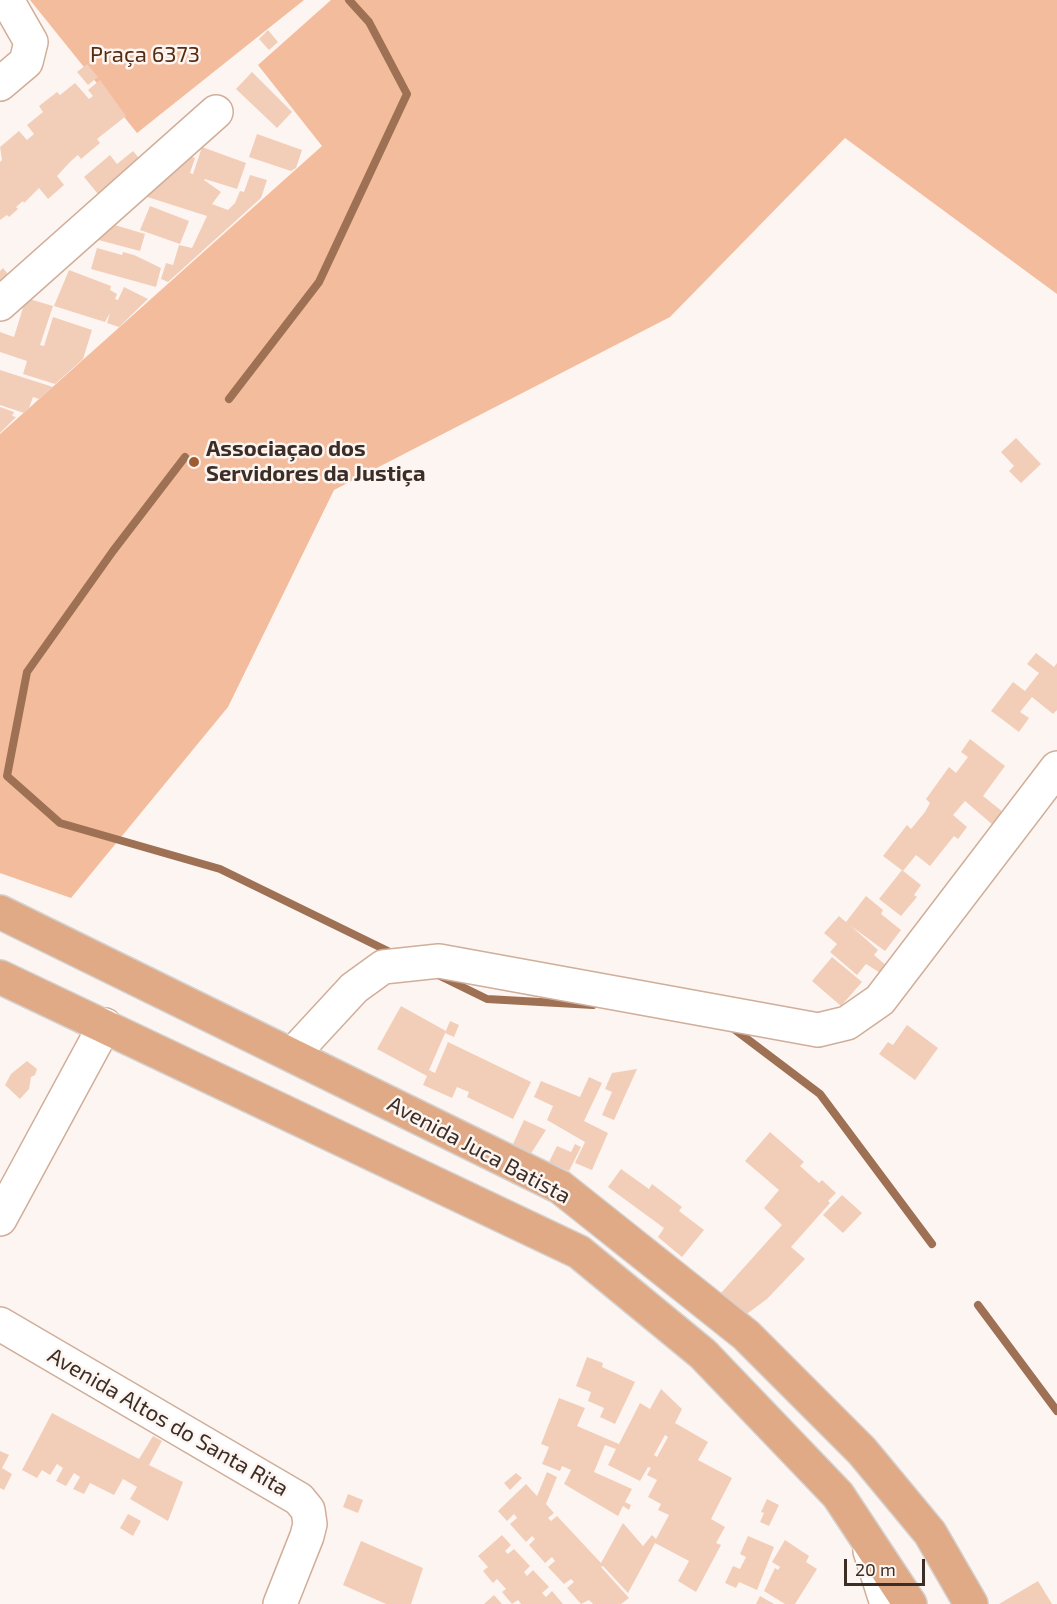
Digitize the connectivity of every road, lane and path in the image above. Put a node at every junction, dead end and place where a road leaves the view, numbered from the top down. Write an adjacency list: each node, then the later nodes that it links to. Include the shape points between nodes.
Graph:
1 (7, 0): 2 (street, via 31,42 26,62)
2 (0, 84)
3 (216, 112): 4 (street)
4 (0, 304)
5 (1057, 768): 9 (street, via 880,1000 847,1023 818,1029 439,961 383,967 354,988)
6 (0, 912): 9 (main road, Avenida Juca Batista)
7 (0, 977): 8 (main road, Avenida Juca Batista)
8 (105, 1025): 10 (street); 12 (main road, Avenida Juca Batista, via 579,1252 703,1354 838,1495)
9 (293, 1054): 13 (main road, Avenida Juca Batista, via 560,1187 746,1335 862,1451)
10 (0, 1219)
11 (0, 1324): 14 (street, Avenida Altos do Santa Rita, via 299,1499 308,1510 308,1536)
12 (864, 1532): 13 (main road, via 877,1523 903,1520); 15 (street); 16 (main road, Avenida Juca Batista)
13 (930, 1533): 17 (main road, Avenida Juca Batista)
14 (280, 1604)
15 (887, 1604)
16 (910, 1604)
17 (971, 1604)

